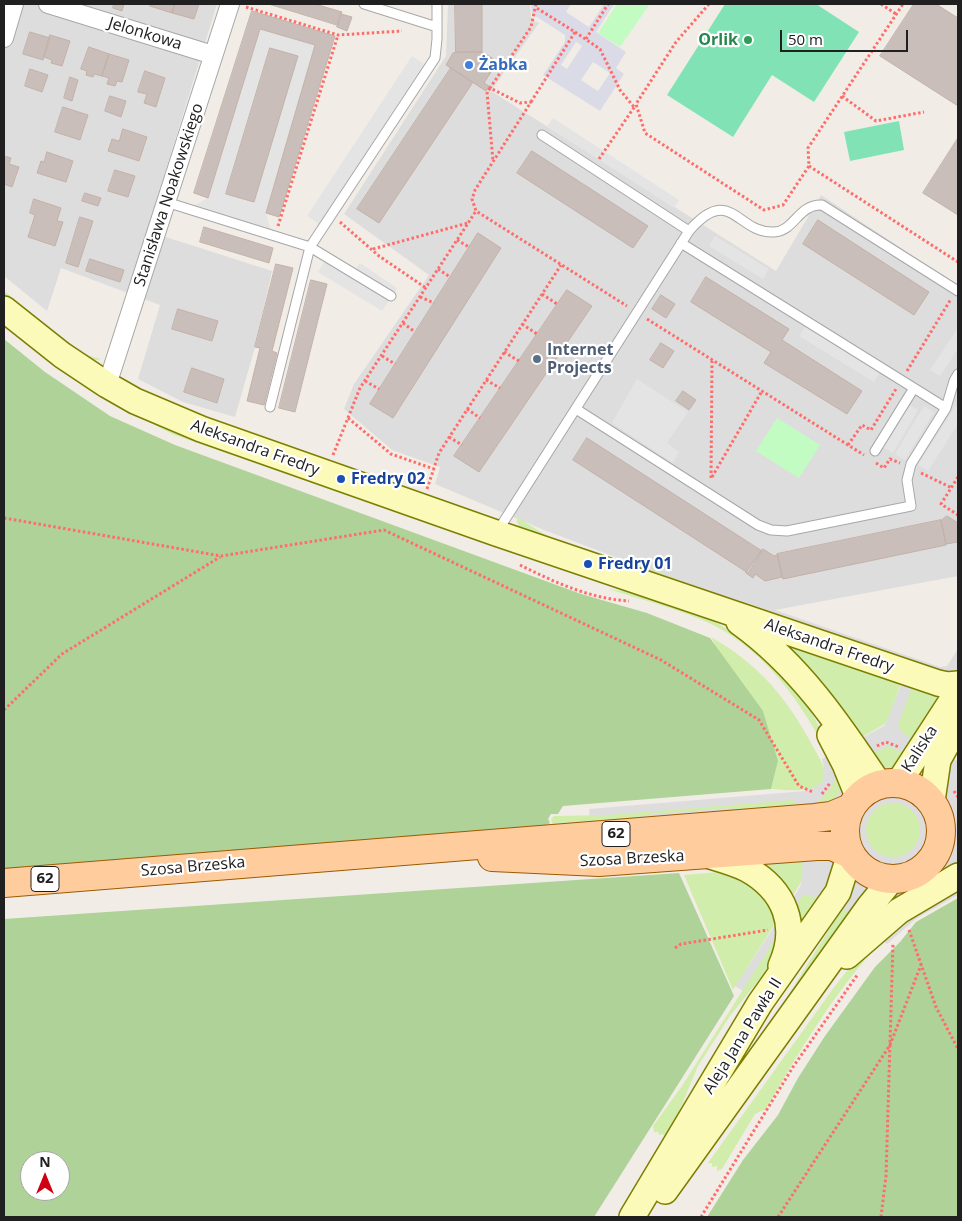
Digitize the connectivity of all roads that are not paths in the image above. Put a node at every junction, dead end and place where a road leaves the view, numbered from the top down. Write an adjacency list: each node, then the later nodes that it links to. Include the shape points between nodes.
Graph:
1 (14, 4): 7 (street)
2 (48, 4): 8 (street, Jelonkowa)
3 (230, 4): 8 (street, Stanisława Noakowskiego)
4 (364, 4): 6 (lane)
5 (437, 4): 6 (lane)
6 (437, 26): 13 (lane, via 437,49 431,64)
7 (4, 38)
8 (213, 56): 10 (street, Stanisława Noakowskiego)
9 (542, 135): 11 (lane)
10 (166, 202): 13 (lane); 18 (street, Stanisława Noakowskiego)
11 (689, 231): 12 (lane); 14 (lane, via 704,215 720,211 732,213 762,231 779,232 807,207 822,205)
12 (681, 243): 19 (lane); 22 (lane)
13 (310, 247): 15 (lane); 20 (lane)
14 (958, 291)
15 (391, 296)
16 (4, 308): 18 (street, Aleksandra Fredry)
17 (958, 374): 21 (lane)
18 (107, 386): 24 (street, Aleksandra Fredry, via 201,430)
19 (914, 388): 21 (lane); 23 (lane)
20 (270, 407)
21 (946, 408): 22 (lane, via 911,464 907,480 912,506 778,531 758,525)
22 (576, 409): 24 (lane)
23 (875, 451)
24 (496, 533): 25 (street, Aleksandra Fredry)
25 (700, 601): 26 (street, Aleksandra Fredry, via 938,683); 29 (street, Aleksandra Fredry, via 752,632 796,671 835,719)
26 (958, 684)
27 (958, 691): 29 (street, Kaliska)
28 (957, 736): 30 (street, Kaliska, via 938,760)
29 (871, 793): 30 (main road, via 918,789); 32 (main road, Szosa Brzeska / 62, via 831,816 815,818); 34 (main road, via 844,836)
30 (943, 810): 35 (main road, via 941,833)
31 (958, 847): 35 (main road)
32 (383, 852): 33 (main road, Szosa Brzeska / 62, via 567,862 649,860); 38 (main road, Szosa Brzeska / 62)
33 (706, 854): 34 (main road, Szosa Brzeska / 62, via 816,846 832,846); 39 (street, via 758,876 780,898 788,917 788,949)
34 (850, 854): 37 (main road, 62, via 867,872); 39 (street, Aleja Jana Pawła II, via 838,892)
35 (933, 858): 37 (main road, via 915,874)
36 (958, 876): 40 (street, via 886,921 832,970)
37 (892, 880): 40 (street, Aleja Jana Pawła II)
38 (4, 883)
39 (760, 1003): 41 (street, Aleja Jana Pawła II)
40 (786, 1022): 42 (street, Aleja Jana Pawła II)
41 (632, 1217)
42 (646, 1217)

